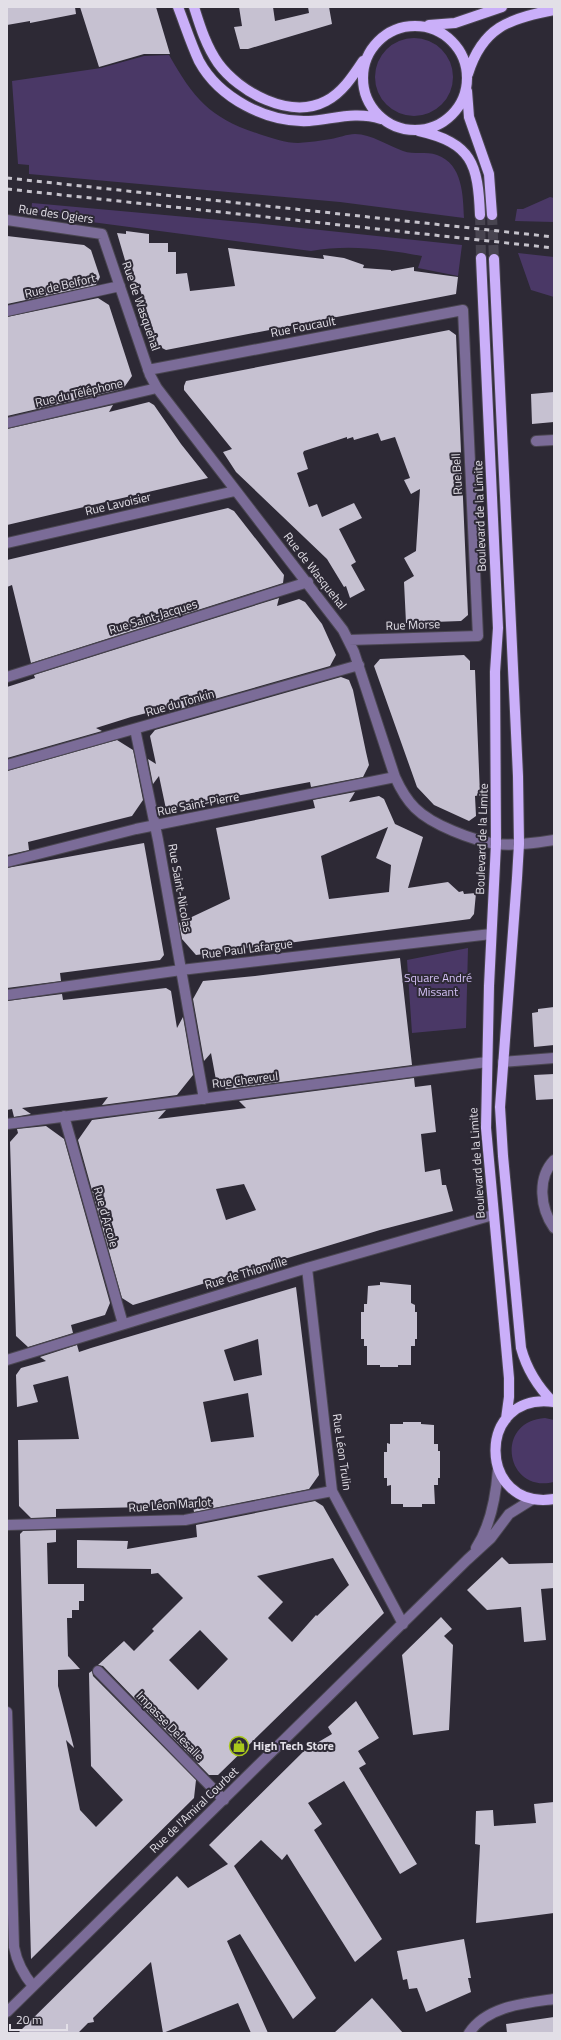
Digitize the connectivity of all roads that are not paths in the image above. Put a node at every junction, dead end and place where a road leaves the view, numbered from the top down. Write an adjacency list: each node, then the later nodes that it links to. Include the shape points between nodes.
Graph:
1 (178, 7): 8 (main road, via 206,72 229,95 244,104 260,112 289,120 320,120 356,114)
2 (194, 7): 6 (main road, via 210,50 227,73 248,90 278,104 303,107 326,101 351,79)
3 (502, 7): 5 (main road, via 448,24)
4 (554, 10): 7 (main road, via 509,22 491,33 472,58)
5 (420, 26): 6 (main road, via 405,26 388,33 376,42); 7 (main road, via 438,31 453,42 464,61)
6 (368, 55): 8 (main road, via 362,74 364,91 372,107)
7 (467, 81): 9 (main road, via 459,106 447,119 431,128); 11 (main road, via 470,117 489,174)
8 (384, 120): 9 (main road, via 396,127)
9 (413, 130): 10 (main road, via 440,136 459,146 465,153 478,184)
10 (480, 215)
11 (492, 215)
12 (7, 220): 13 (street, Rue des Ogiers)
13 (102, 234): 16 (street, Rue de Wasquehal)
14 (482, 258): 36 (main road, Boulevard de la Limite, via 498,628 495,672)
15 (494, 259): 37 (main road, Boulevard de la Limite)
16 (120, 286): 18 (street, Rue de Belfort); 19 (street, Rue de Wasquehal)
17 (463, 310): 19 (street, Rue Foucault); 27 (street, Rue Bell)
18 (7, 312)
19 (148, 370): 20 (street, Rue de Wasquehal)
20 (157, 388): 21 (street, Rue du Téléphone); 24 (street, Rue de Wasquehal)
21 (7, 423)
22 (536, 440): 23 (street)
23 (554, 440)
24 (235, 491): 25 (street, Rue Lavoisier); 26 (street, Rue de Wasquehal)
25 (7, 543)
26 (308, 582): 28 (street, Rue de Wasquehal); 30 (street, Rue Saint-Jacques)
27 (478, 636): 28 (street, Rue Morse)
28 (349, 640): 29 (street, Rue de Wasquehal)
29 (359, 665): 31 (street, Rue du Tonkin); 33 (street, Rue de Wasquehal)
30 (7, 676)
31 (136, 729): 32 (street, Rue du Tonkin); 34 (street, Rue Saint-Nicolas)
32 (7, 765)
33 (395, 777): 34 (street, Rue Saint-Pierre); 36 (street, Rue de Wasquehal, via 409,801 427,817 466,835)
34 (155, 825): 38 (street, Rue Saint-Pierre); 40 (street, Rue Saint-Nicolas)
35 (554, 840): 37 (street, Rue de Wasquehal)
36 (496, 844): 37 (street, Rue de Wasquehal); 39 (main road, Boulevard de la Limite)
37 (519, 844): 44 (main road, Boulevard de la Limite)
38 (7, 862)
39 (491, 934): 40 (street, Rue Paul Lafargue); 43 (main road, Boulevard de la Limite)
40 (181, 970): 41 (street, Rue Paul Lafargue); 45 (street, Rue Saint-Nicolas)
41 (7, 995)
42 (554, 1058): 44 (street)
43 (487, 1062): 45 (street, Rue Chevreul); 49 (main road, Boulevard de la Limite, via 486,1128)
44 (503, 1062): 54 (main road, Boulevard de la Limite, via 501,1126 519,1333 526,1366 538,1386)
45 (204, 1099): 46 (street, Rue Chevreul)
46 (64, 1116): 47 (street, Rue Chevreul); 52 (street, Rue d'Arcole)
47 (7, 1124)
48 (554, 1160): 50 (street, via 546,1172 542,1198 544,1209)
49 (493, 1215): 51 (street, Rue de Thionville); 55 (main road, Boulevard de la Limite, via 509,1378)
50 (554, 1228)
51 (307, 1268): 52 (street, Rue de Thionville); 57 (street, Rue Léon Trulin)
52 (123, 1324): 53 (street, Rue de Thionville)
53 (7, 1360)
54 (554, 1402): 55 (main road, via 542,1401 524,1405)
55 (506, 1419): 56 (main road, via 495,1446)
56 (498, 1468): 58 (main road, via 512,1488); 61 (street, Rue de l'Amiral Courbet, via 496,1491 487,1528)
57 (332, 1492): 60 (street, Rue Léon Marlot, via 185,1520); 62 (street, Rue Léon Trulin)
58 (533, 1499): 59 (main road); 61 (street, Rue de l'Amiral Courbet, via 509,1514 491,1538)
59 (551, 1502)
60 (7, 1525)
61 (468, 1560): 62 (street, Rue de l'Amiral Courbet)
62 (402, 1624): 65 (street, Rue de l'Amiral Courbet)
63 (98, 1671): 65 (street, Impasse Delesalle)
64 (7, 1712): 66 (street)
65 (224, 1800): 67 (street, Rue de l'Amiral Courbet)
66 (11, 1948): 67 (street)
67 (33, 1986): 69 (street, Rue de l'Amiral Courbet)
68 (554, 1999): 70 (street, via 492,2013)
69 (7, 2012)
70 (469, 2033)

